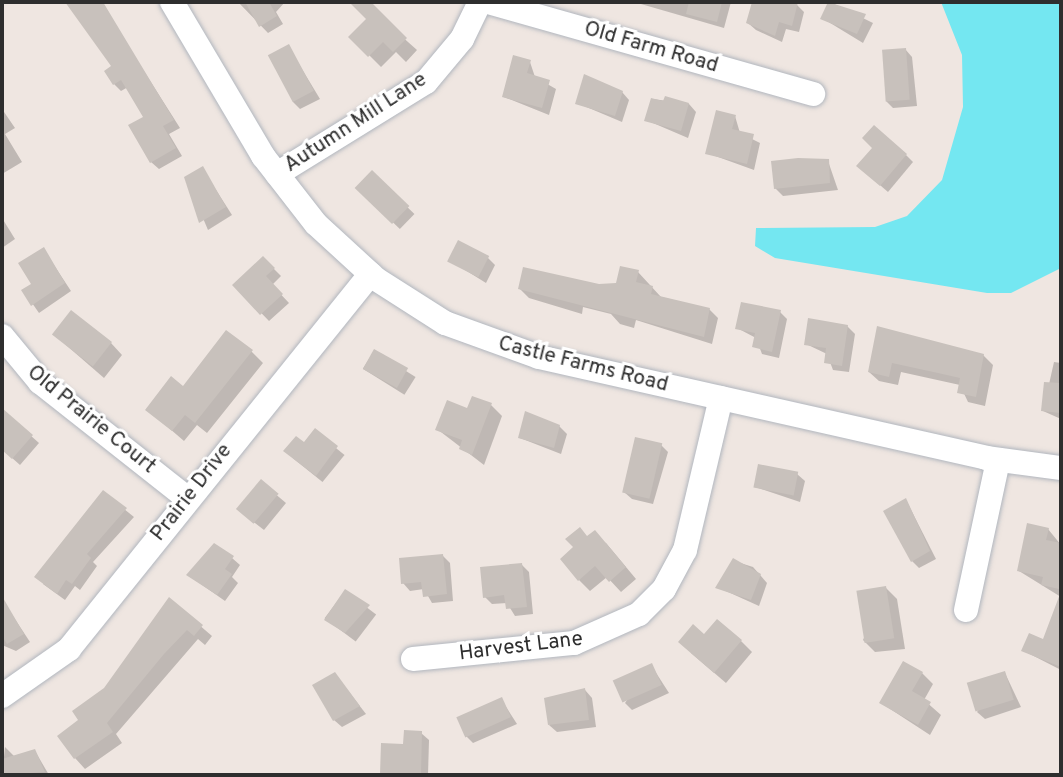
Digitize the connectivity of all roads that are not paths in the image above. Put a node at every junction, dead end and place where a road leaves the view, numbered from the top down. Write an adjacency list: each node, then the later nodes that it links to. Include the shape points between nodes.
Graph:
1 (172, 2): 5 (street, Castle Farms Road)
2 (480, 2): 5 (street, Autumn Mill Lane, via 462,39 426,82)
3 (488, 2): 4 (street, Old Farm Road)
4 (813, 94)
5 (277, 174): 6 (street, Castle Farms Road, via 323,231)
6 (370, 274): 8 (street, Castle Farms Road, via 429,314 487,341); 11 (street, Prairie Drive)
7 (2, 336): 11 (street, Old Prairie Court, via 40,382)
8 (721, 398): 9 (street, Castle Farms Road); 13 (street, Harvest Lane, via 685,550 669,582 639,614 574,643)
9 (998, 461): 10 (street, Castle Farms Road); 12 (street)
10 (1061, 468)
11 (188, 499): 14 (street, Prairie Drive, via 69,649)
12 (966, 610)
13 (413, 659)
14 (2, 696)

